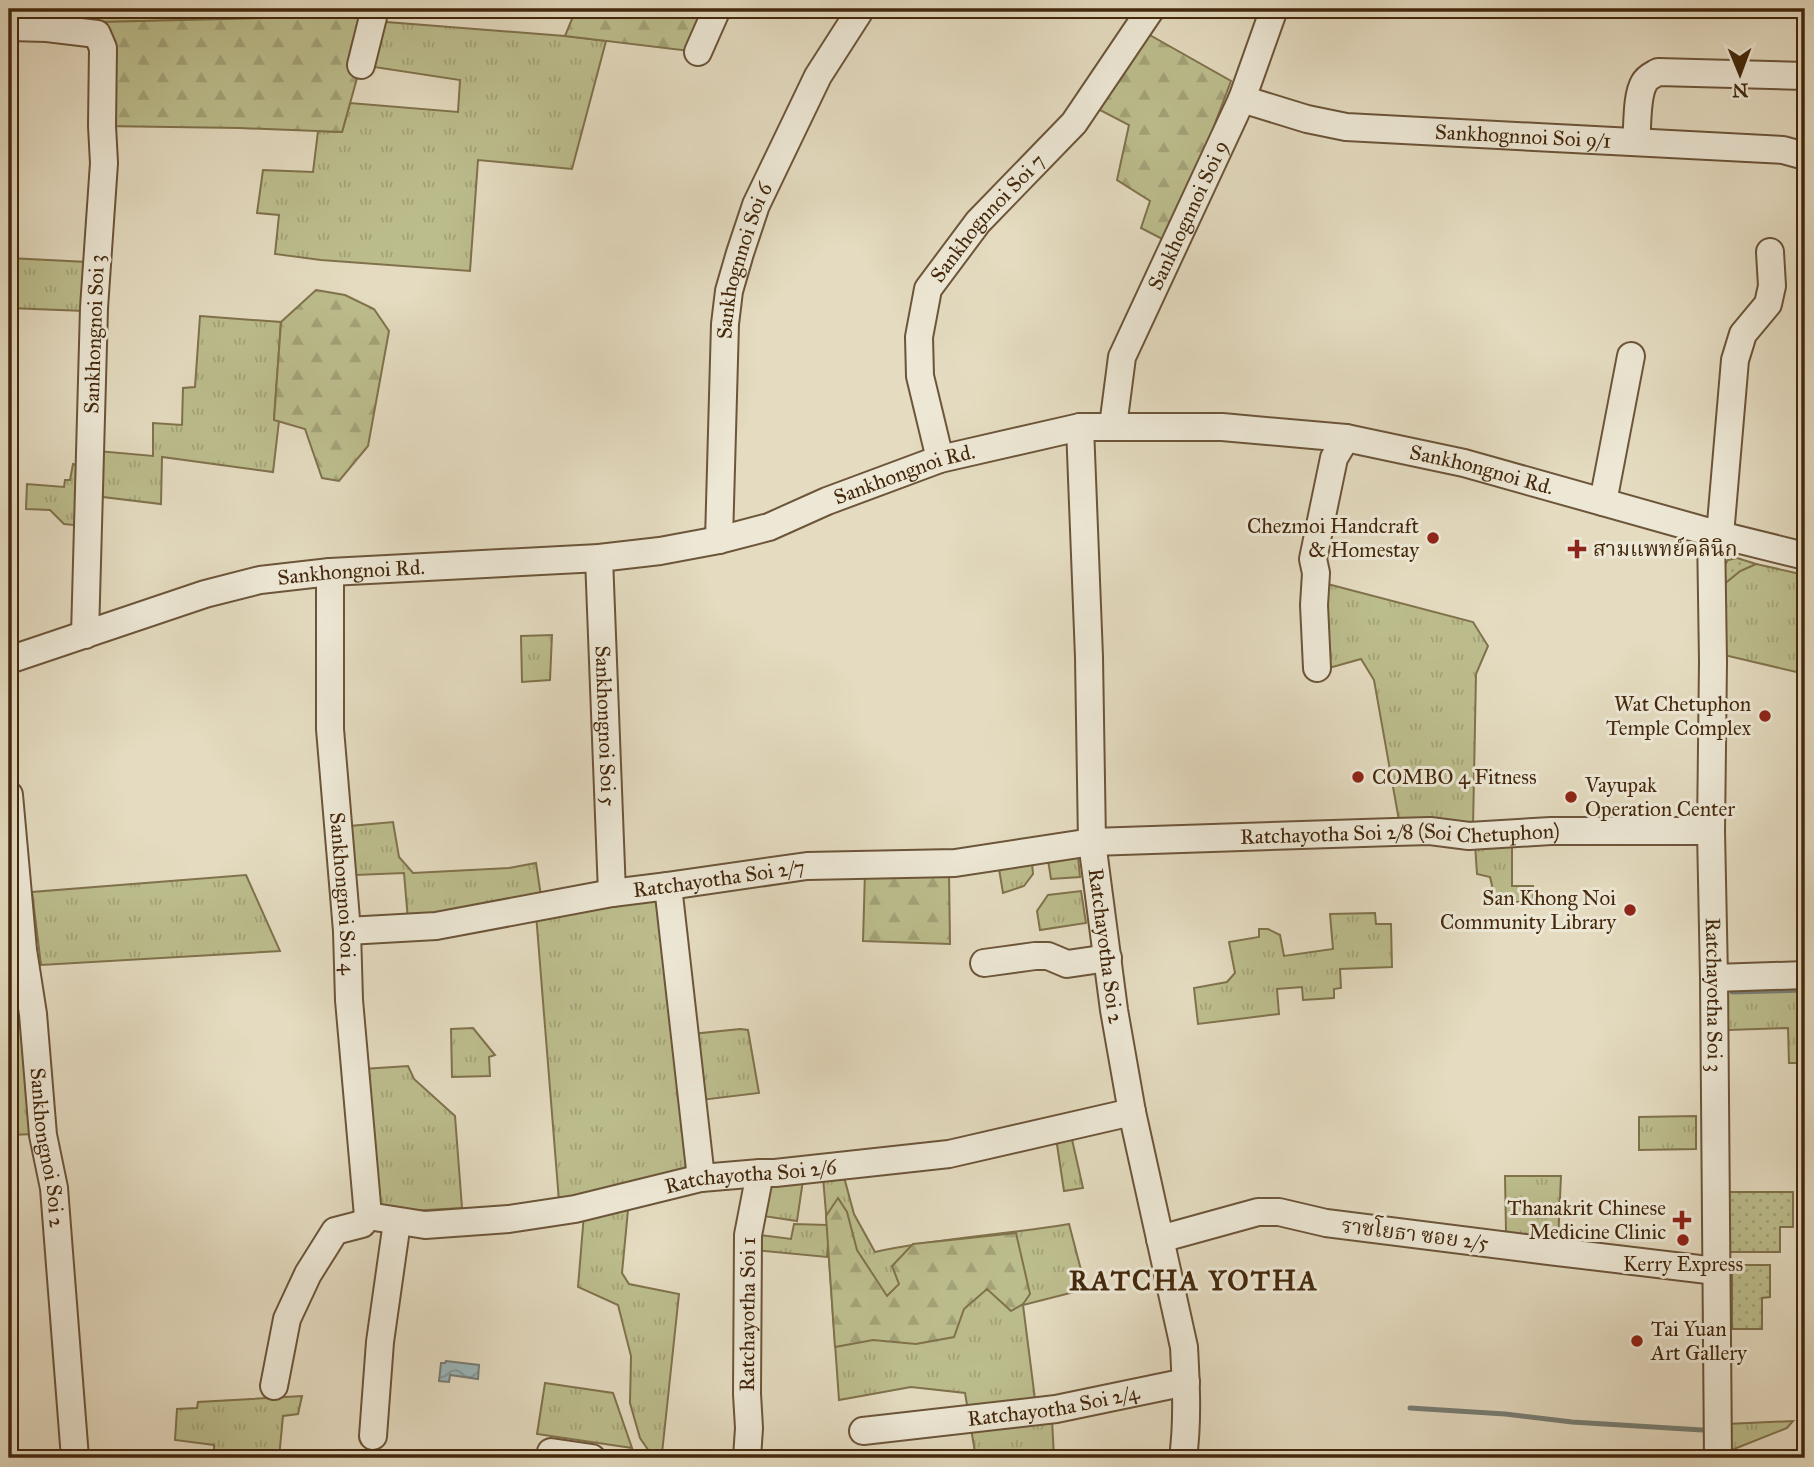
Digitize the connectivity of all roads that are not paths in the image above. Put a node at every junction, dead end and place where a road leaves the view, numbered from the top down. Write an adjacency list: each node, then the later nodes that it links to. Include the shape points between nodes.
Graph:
1 (374, 9): 8 (street)
2 (717, 9): 7 (street)
3 (861, 9): 21 (street, Sankhognnoi Soi 6, via 818,76 756,205 729,290)
4 (1151, 9): 18 (street, Sankhognnoi Soi 7, via 1074,123 978,222 928,289 919,337 920,376)
5 (1274, 9): 10 (street, Sankhognnoi Soi 9)
6 (9, 27): 25 (street, Sankhongnoi Soi 3, via 97,34 103,48 104,163 94,308)
7 (698, 52)
8 (360, 65)
9 (1805, 76): 11 (street, via 1658,72 1649,77 1640,93)
10 (1242, 99): 11 (street, Sankhognnoi Soi 9/1, via 1346,127); 15 (street, Sankhognnoi Soi 9, via 1122,357)
11 (1636, 142): 12 (street, Sankhognnoi Soi 9/1, via 1783,150)
12 (1805, 156)
13 (1770, 252): 20 (street, Ratchayotha Soi 3, via 1768,304 1743,334 1735,360)
14 (1631, 356): 19 (street)
15 (1113, 426): 16 (street, Sankhongnoi Rd.); 17 (street, Sankhongnoi Rd., via 1222,426)
16 (1080, 427): 18 (street, Sankhongnoi Rd.); 30 (street, Ratchayotha Soi 2)
17 (1346, 438): 19 (street, Sankhongnoi Rd., via 1464,463); 27 (street, via 1334,458 1313,559)
18 (940, 459): 21 (street, Sankhongnoi Rd., via 769,527)
19 (1603, 502): 20 (street, Sankhongnoi Rd.)
20 (1715, 533): 22 (street, Sankhongnoi Rd.); 29 (street, Ratchayotha Soi 3)
21 (719, 540): 23 (street, Sankhongnoi Rd.)
22 (1805, 556)
23 (599, 558): 24 (street, Sankhongnoi Rd.); 32 (street, Sankhongnoi Soi 5)
24 (330, 572): 25 (street, Sankhongnoi Rd., via 260,580 205,594); 33 (street, Sankhongnoi Soi 4, via 330,729)
25 (85, 635): 26 (street, Sankhongnoi Rd.)
26 (9, 660)
27 (1317, 667)
28 (9, 795): 50 (street, Sankhongnoi Soi 2, via 44,1135 54,1188)
29 (1711, 831): 30 (street, Ratchayotha Soi 2/8 (Soi Chetuphon), via 1469,836 1430,831); 37 (street, Ratchayotha Soi 3)
30 (1092, 842): 31 (street, Ratchayotha Soi 2/7, via 955,863 807,866); 34 (street, Ratchayotha Soi 2)
31 (668, 886): 32 (street, Ratchayotha Soi 2/7); 40 (street)
32 (612, 893): 33 (street, Ratchayotha Soi 2/7, via 436,926)
33 (346, 930): 41 (street, Sankhongnoi Soi 4)
34 (1108, 958): 35 (street, via 1067,964 1035,956); 38 (street, Ratchayotha Soi 2)
35 (984, 963)
36 (1805, 975): 37 (street)
37 (1714, 978): 44 (street, Ratchayotha Soi 3)
38 (1132, 1112): 39 (street, Ratchayotha Soi 2/6, via 949,1154); 43 (street, Ratchayotha Soi 2)
39 (760, 1173): 40 (street, Ratchayotha Soi 2/6); 52 (street, Ratchayotha Soi 1, via 748,1235)
40 (701, 1178): 42 (street, Ratchayotha Soi 2/6, via 509,1219 425,1225)
41 (368, 1216): 42 (street, Ratchayotha Soi 2/6); 46 (street, via 362,1224 335,1231 308,1274 286,1319)
42 (397, 1222): 48 (street, via 380,1342)
43 (1160, 1239): 44 (street, ราชโยธา ซอย 2/5, via 1258,1212 1279,1212 1326,1223); 45 (street, Ratchayotha Soi 2, via 1184,1347)
44 (1716, 1270): 54 (street, Ratchayotha Soi 3)
45 (1186, 1382): 47 (street, Ratchayotha Soi 2/4, via 1056,1409); 53 (street, Ratchayotha Soi 2)
46 (274, 1386)
47 (863, 1431)
48 (373, 1436)
49 (551, 1452): 51 (street)
50 (75, 1458)
51 (592, 1458)
52 (747, 1458)
53 (1183, 1458)
54 (1718, 1458)

